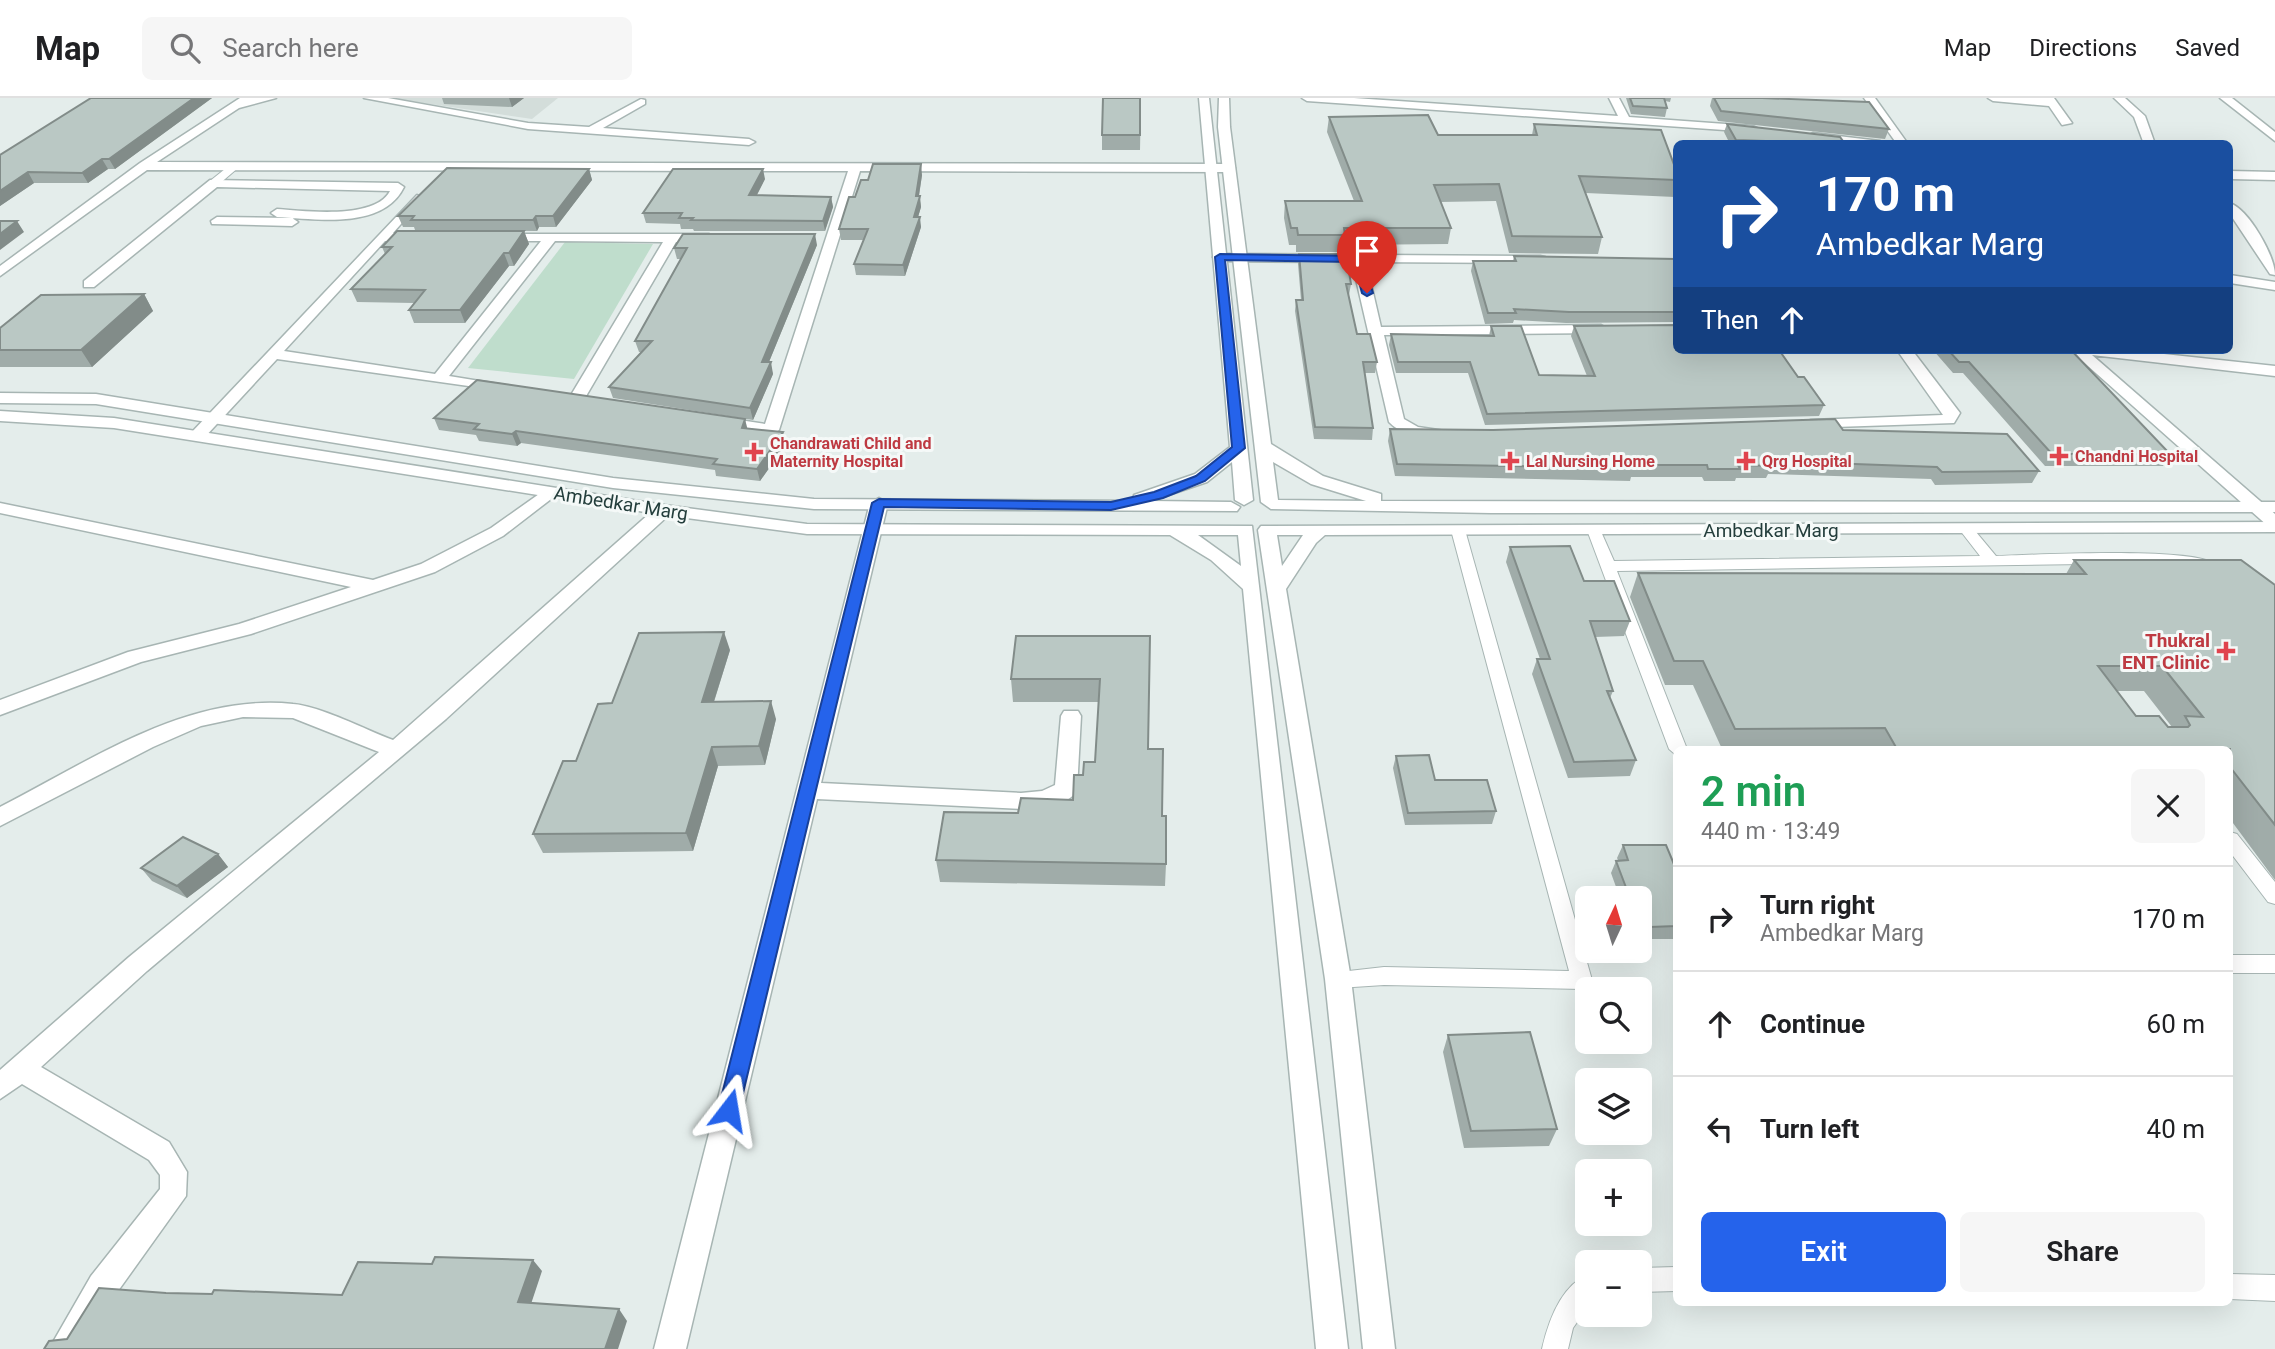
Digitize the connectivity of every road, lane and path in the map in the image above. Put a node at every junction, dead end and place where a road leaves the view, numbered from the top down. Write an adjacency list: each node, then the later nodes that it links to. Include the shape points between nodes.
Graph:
1 (271, 98): 12 (street)
2 (369, 98): 16 (street, via 527,126)
3 (1204, 98): 29 (street)
4 (1224, 98): 30 (street)
5 (1307, 98): 14 (street)
6 (1614, 98): 14 (street)
7 (1869, 98): 21 (street)
8 (1993, 98): 11 (street)
9 (2119, 98): 22 (street, via 2139,116)
10 (2225, 98): 19 (street)
11 (2051, 100): 15 (street)
12 (243, 102): 24 (street)
13 (641, 102): 16 (street)
14 (1625, 120): 17 (street)
15 (2066, 123)
16 (590, 131): 23 (street)
17 (1771, 131)
18 (1798, 134): 20 (street)
19 (2275, 138)
20 (1847, 140)
21 (1900, 140)
22 (2147, 140)
23 (749, 142)
24 (144, 166): 25 (street); 50 (street)
25 (234, 167): 26 (street); 33 (lane)
26 (355, 167): 27 (street); 34 (street)
27 (447, 167): 28 (street); 38 (street)
28 (855, 168): 29 (street); 67 (street, via 826,238 771,430)
29 (1210, 168): 30 (street); 45 (street)
30 (1229, 168): 46 (street)
31 (2233, 175): 32 (street)
32 (2275, 176)
33 (214, 183): 34 (street); 52 (street)
34 (337, 184): 36 (street, via 398,187 388,204 367,212)
35 (2233, 210): 49 (street)
36 (277, 213)
37 (217, 221): 38 (street)
38 (396, 222): 39 (street)
39 (382, 237): 40 (street); 56 (street)
40 (434, 237)
41 (486, 237): 42 (street)
42 (551, 237): 43 (street); 61 (street)
43 (672, 237): 44 (street); 64 (street)
44 (726, 238)
45 (1220, 257): 46 (street); 72 (street)
46 (1241, 257): 47 (street); 71 (street)
47 (1358, 259): 48 (street); 55 (street)
48 (1552, 260)
49 (2275, 271)
50 (0, 272)
51 (2233, 279): 53 (street)
52 (89, 284)
53 (2275, 286)
54 (1622, 329): 55 (street)
55 (1378, 331): 69 (street, via 1397,422 1414,431)
56 (273, 354): 61 (street); 66 (street)
57 (1907, 354): 68 (street, via 1952,413 1948,420)
58 (2082, 354): 78 (street)
59 (2121, 354): 60 (street)
60 (2275, 371)
61 (439, 379): 62 (street)
62 (508, 390)
63 (0, 398): 66 (street, Ambedkar Marg, via 96,399)
64 (576, 400)
65 (0, 416): 70 (street, Ambedkar Marg, via 114,423)
66 (214, 418): 70 (street); 74 (street, Ambedkar Marg, via 613,483 814,505)
67 (706, 420)
68 (1791, 426)
69 (1450, 433)
70 (197, 436): 73 (street, Ambedkar Marg)
71 (1265, 447): 76 (street); 81 (street, via 1293,471 1328,487)
72 (1239, 448): 75 (street); 77 (street, via 1201,478)
73 (549, 492): 82 (street, Ambedkar Marg); 94 (street, via 469,548)
74 (879, 503): 77 (street, Ambedkar Marg); 84 (street)
75 (1238, 503): 76 (street, Ambedkar Marg); 77 (street, Ambedkar Marg); 87 (street, via 1230,520)
76 (1273, 503): 81 (street, Ambedkar Marg); 87 (street, via 1284,515 1282,520)
77 (1111, 506)
78 (2256, 507): 79 (street, Ambedkar Marg); 81 (street, Ambedkar Marg); 83 (street)
79 (2275, 507)
80 (0, 508): 94 (street)
81 (1437, 508)
82 (664, 510): 84 (street, Ambedkar Marg, via 807,529); 99 (street)
83 (2275, 525): 86 (street, Ambedkar Marg)
84 (872, 527): 85 (street, Ambedkar Marg); 100 (street)
85 (1173, 529): 87 (street, Ambedkar Marg); 95 (street, via 1204,545)
86 (1966, 529): 90 (street, Ambedkar Marg); 91 (lane)
87 (1257, 530): 88 (street, Ambedkar Marg); 95 (street)
88 (1321, 530): 89 (street, Ambedkar Marg); 95 (street)
89 (1458, 530): 90 (street, Ambedkar Marg); 106 (lane, via 1582,980)
90 (1594, 530): 92 (lane)
91 (1991, 560): 92 (lane); 93 (lane, via 2155,558 2186,560)
92 (1607, 566): 98 (lane)
93 (2221, 570)
94 (378, 587): 96 (street, via 135,657)
95 (1264, 589): 106 (street); 115 (street)
96 (0, 708)
97 (1072, 716): 100 (street, via 1066,790 1045,799)
98 (1677, 746)
99 (397, 750): 101 (street, via 295,712 243,710 196,720 145,742); 107 (street, via 138,964)
100 (807, 790): 114 (street)
101 (0, 817)
102 (2233, 843): 103 (lane)
103 (2275, 896)
104 (2233, 964): 105 (lane)
105 (2275, 964)
106 (1338, 979): 116 (street)
107 (10, 1078): 113 (street, via 159,1151 177,1181 172,1196 102,1287)
108 (1673, 1279): 109 (lane)
109 (1652, 1280)
110 (2233, 1287): 111 (lane)
111 (2275, 1288)
112 (1575, 1304): 117 (lane, via 1561,1322)
113 (65, 1349)
114 (670, 1349)
115 (1332, 1349)
116 (1379, 1349)
117 (1555, 1349)

